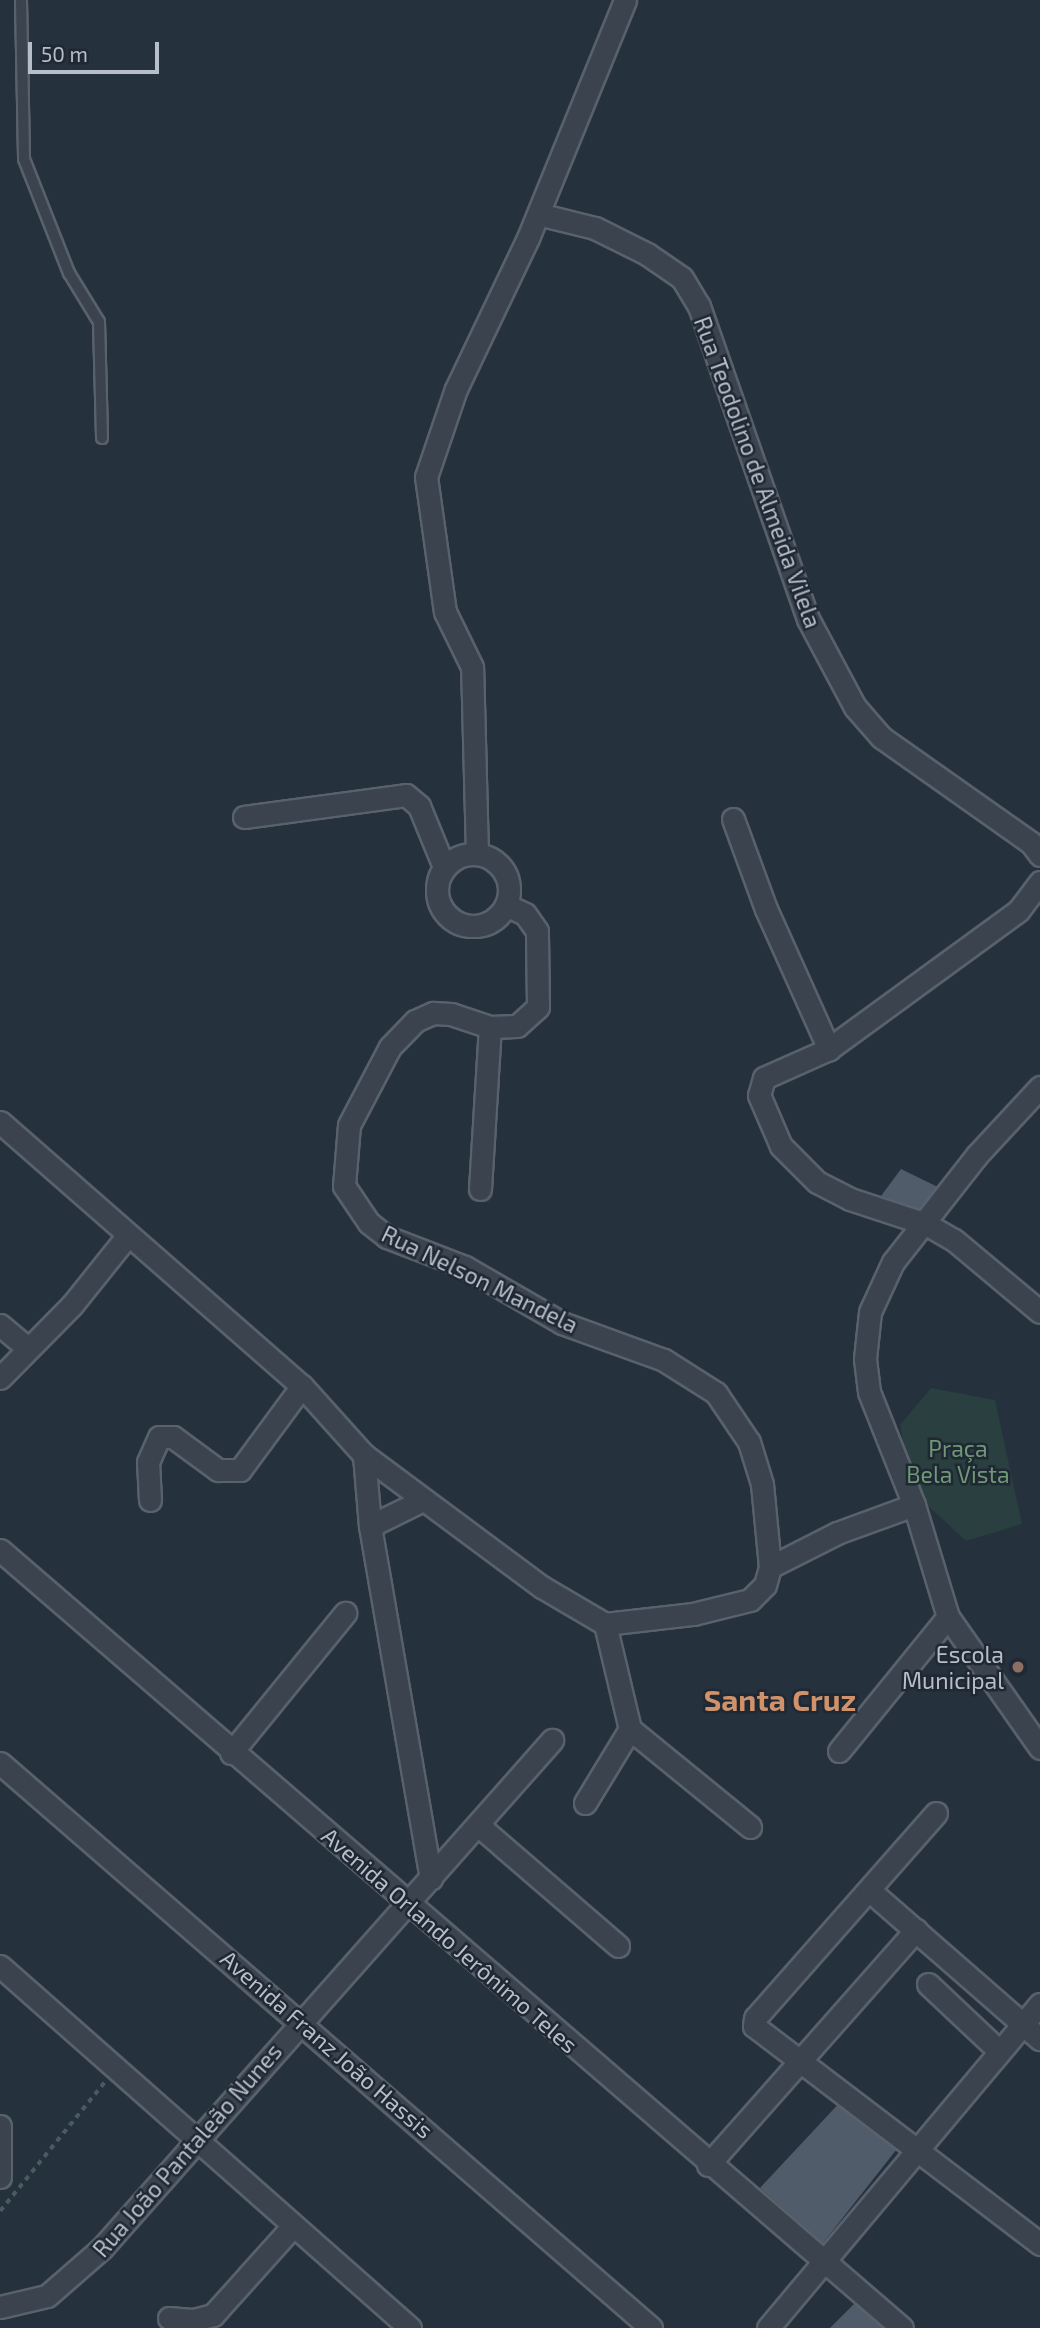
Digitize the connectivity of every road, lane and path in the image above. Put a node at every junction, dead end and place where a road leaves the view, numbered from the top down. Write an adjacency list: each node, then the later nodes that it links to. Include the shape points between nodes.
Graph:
1 (21, 0): 4 (lane, via 24,159 69,273 99,321)
2 (625, 0): 3 (street)
3 (538, 214): 7 (street, via 456,389 426,477 444,612 472,667); 8 (street, Rua Teodolino de Almeida Vilela, via 595,228 682,278 699,306 767,512 808,619 855,707 881,737 1031,843)
4 (102, 438)
5 (244, 817): 9 (street, via 406,794 419,806)
6 (733, 820): 13 (street, via 766,909)
7 (477, 854): 9 (street); 11 (street, via 501,866 509,892)
8 (1040, 855)
9 (444, 867): 11 (street, via 436,896 453,921 484,925)
10 (1040, 882): 13 (street, via 1018,911)
11 (506, 905): 12 (street, Rua Nelson Mandela, via 525,914 537,931 538,1007 524,1024)
12 (490, 1027): 16 (street); 30 (street, Rua Nelson Mandela, via 433,1013 415,1021 390,1047 349,1125 343,1168 350,1199 387,1237 465,1267 562,1323 664,1360 716,1393 733,1414 758,1463)
13 (830, 1049): 17 (street, via 782,1067 760,1085 764,1110 781,1146 801,1169 833,1193)
14 (1040, 1087): 17 (street, via 977,1155)
15 (0, 1122): 18 (street)
16 (480, 1189)
17 (926, 1224): 19 (street, via 954,1240); 27 (street, via 880,1283 866,1337 869,1392)
18 (128, 1235): 21 (street, via 72,1305); 23 (street)
19 (1040, 1312)
20 (0, 1325): 21 (street)
21 (27, 1348): 22 (street)
22 (0, 1378)
23 (302, 1386): 24 (street); 25 (street, via 240,1470 218,1470 173,1437 159,1437 148,1462)
24 (364, 1455): 26 (street); 28 (street)
25 (150, 1500)
26 (421, 1501): 28 (street); 33 (street, via 542,1587)
27 (914, 1505): 30 (street); 32 (street)
28 (370, 1526): 44 (street)
29 (0, 1550): 38 (street, Avenida Orlando Jerônimo Teles)
30 (770, 1562): 33 (street, via 759,1594 735,1605)
31 (345, 1613): 38 (street)
32 (948, 1617): 36 (street); 37 (street)
33 (605, 1624): 34 (street)
34 (630, 1729): 40 (street); 43 (street)
35 (552, 1740): 42 (street, Rua João Pantaleão Nunes)
36 (1040, 1748)
37 (839, 1751)
38 (231, 1753): 46 (street, Avenida Orlando Jerônimo Teles)
39 (0, 1763): 52 (street, Avenida Franz João Hassis)
40 (585, 1803)
41 (936, 1813): 45 (street)
42 (478, 1825): 44 (street, Rua João Pantaleão Nunes); 48 (street)
43 (750, 1827)
44 (431, 1880): 46 (street, Rua João Pantaleão Nunes)
45 (869, 1890): 47 (street); 56 (street, via 754,2020 756,2029)
46 (412, 1902): 52 (street, Rua João Pantaleão Nunes); 61 (street, Avenida Orlando Jerônimo Teles)
47 (916, 1930): 53 (street); 56 (street)
48 (618, 1946)
49 (0, 1966): 57 (street)
50 (928, 1984): 55 (street)
51 (1040, 2004): 53 (street)
52 (301, 2020): 59 (street, Rua João Pantaleão Nunes); 70 (street, Avenida Franz João Hassis)
53 (1022, 2024): 54 (street); 55 (street)
54 (1040, 2039)
55 (999, 2051): 60 (street)
56 (799, 2060): 60 (street); 61 (street)
57 (118, 2067): 59 (street); 63 (path)
58 (0, 2126): 62 (street)
59 (199, 2139): 64 (street); 67 (street, Rua João Pantaleão Nunes, via 63,2286 30,2302)
60 (916, 2147): 65 (street); 66 (street)
61 (708, 2165): 66 (street, Avenida Orlando Jerônimo Teles)
62 (0, 2177)
63 (0, 2211)
64 (292, 2227): 68 (street, via 213,2315 194,2320); 69 (street)
65 (1040, 2244)
66 (828, 2261): 71 (street); 72 (street, Avenida Orlando Jerônimo Teles)
67 (0, 2307)
68 (169, 2318)
69 (410, 2328)
70 (651, 2328)
71 (768, 2328)
72 (902, 2328)

